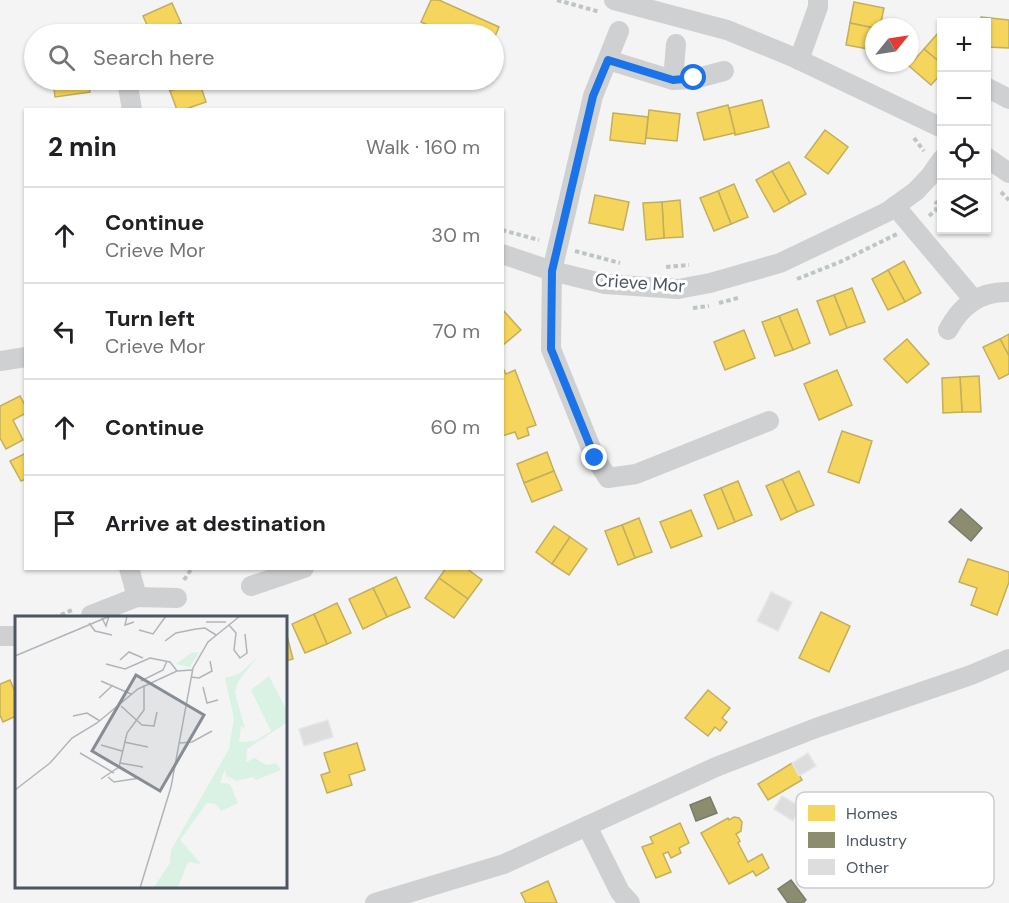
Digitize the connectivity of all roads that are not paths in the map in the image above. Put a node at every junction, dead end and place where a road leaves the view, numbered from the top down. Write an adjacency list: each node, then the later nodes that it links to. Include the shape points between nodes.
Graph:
1 (818, 0): 6 (street)
2 (611, 7): 6 (street, via 727,30)
3 (619, 31): 5 (street)
4 (676, 44): 8 (street)
5 (608, 60): 8 (street); 19 (street, via 593,96)
6 (799, 60): 13 (street)
7 (724, 71): 8 (street)
8 (673, 80)
9 (991, 89): 11 (street)
10 (129, 90): 12 (street)
11 (1009, 99)
12 (132, 108)
13 (938, 126)
14 (991, 160): 16 (street)
15 (937, 166): 17 (street, Crieve Mor, via 916,191)
16 (1009, 173)
17 (896, 206): 19 (street, Crieve Mor, via 780,263 710,283 678,289 605,284); 21 (street)
18 (504, 255): 19 (street, Crieve Mor)
19 (552, 271): 25 (street, via 551,349 595,458 608,478 636,474)
20 (1009, 292): 21 (street)
21 (974, 300): 22 (street, via 954,318)
22 (948, 330)
23 (24, 357): 24 (street)
24 (0, 361)
25 (769, 421)
26 (129, 570): 29 (street)
27 (299, 570): 28 (street)
28 (251, 586)
29 (136, 597): 30 (street); 31 (street)
30 (177, 598)
31 (91, 615)
32 (1009, 659): 33 (street, via 727,762)
33 (587, 826): 34 (street, via 504,864); 35 (street, via 620,892)
34 (375, 903)
35 (630, 903)

